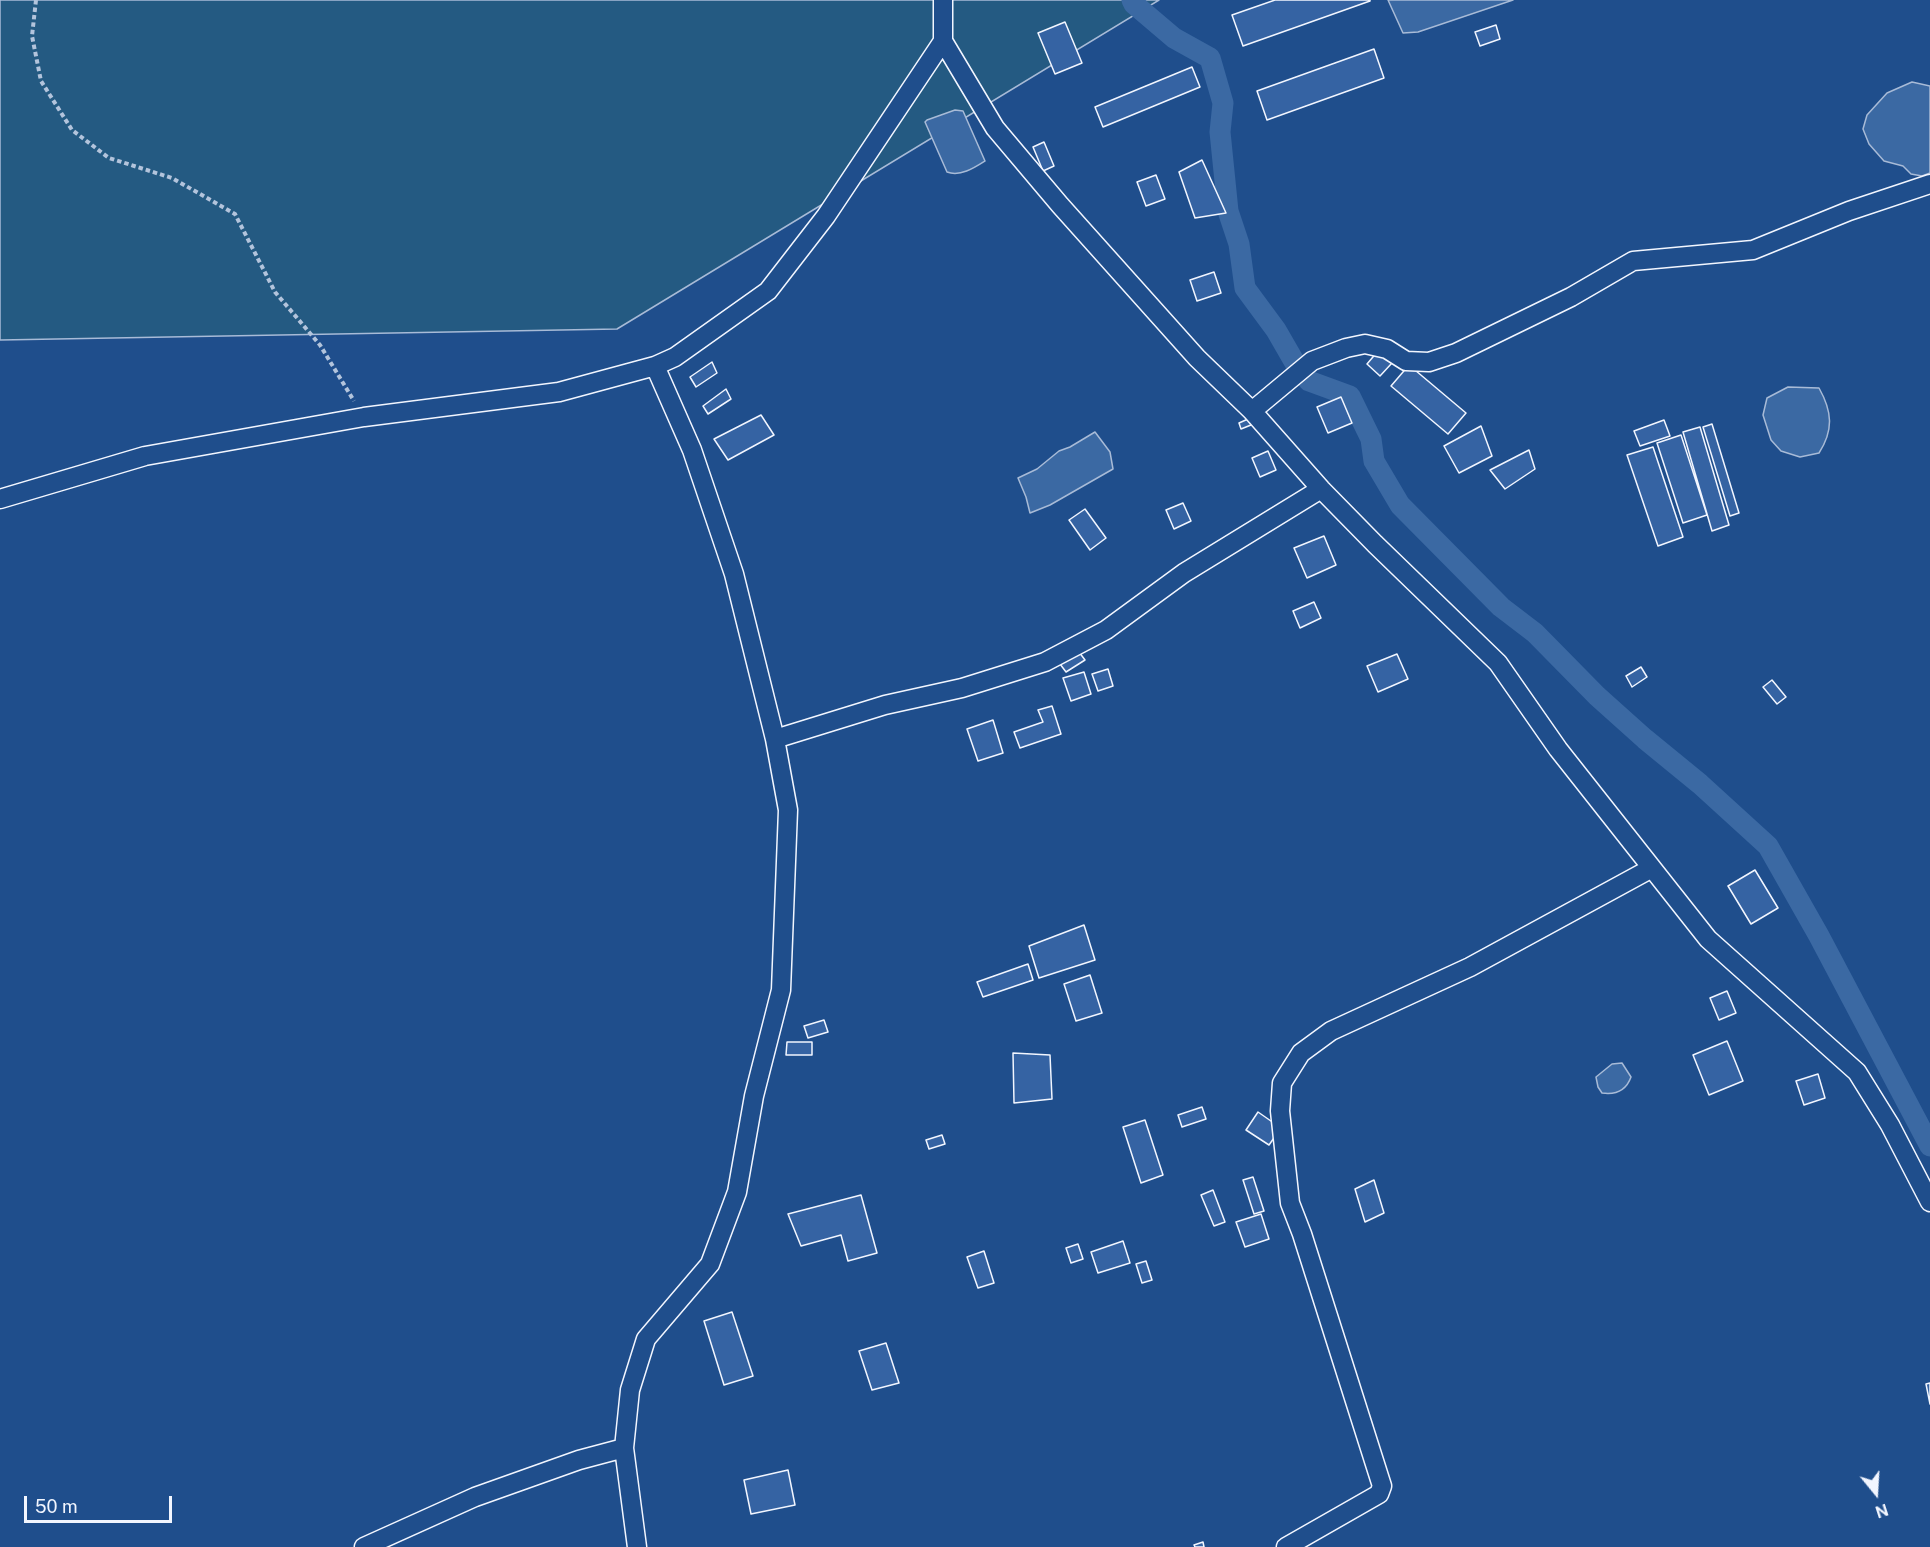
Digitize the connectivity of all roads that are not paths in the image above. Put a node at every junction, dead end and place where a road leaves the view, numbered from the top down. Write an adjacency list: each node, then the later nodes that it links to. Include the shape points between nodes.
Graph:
1 (943, 0): 2 (street)
2 (943, 41): 4 (street, via 826,216 768,291 675,357); 5 (street, via 995,128 1197,358)
3 (1930, 184): 5 (street, via 1753,250 1633,261 1571,297 1456,353 1429,362 1406,361 1387,349 1365,344 1346,348 1312,361)
4 (655, 366): 7 (street, via 559,392 364,417 145,456); 8 (street, via 692,450 734,574)
5 (1252, 411): 6 (street)
6 (1321, 489): 8 (street, via 1184,573 1106,630 1044,662); 9 (street, via 1498,663 1558,749)
7 (0, 499)
8 (775, 739): 11 (street, via 788,810 781,990 754,1096 737,1192 710,1264 646,1340 630,1390)
9 (1652, 868): 10 (street, via 1708,939 1857,1072); 14 (street, via 1470,967 1331,1031 1301,1053 1282,1083 1280,1111 1290,1203 1382,1486 1379,1494)
10 (1930, 1202)
11 (624, 1448): 12 (street, via 475,1497); 13 (street)
12 (364, 1547)
13 (637, 1547)
14 (1286, 1547)

